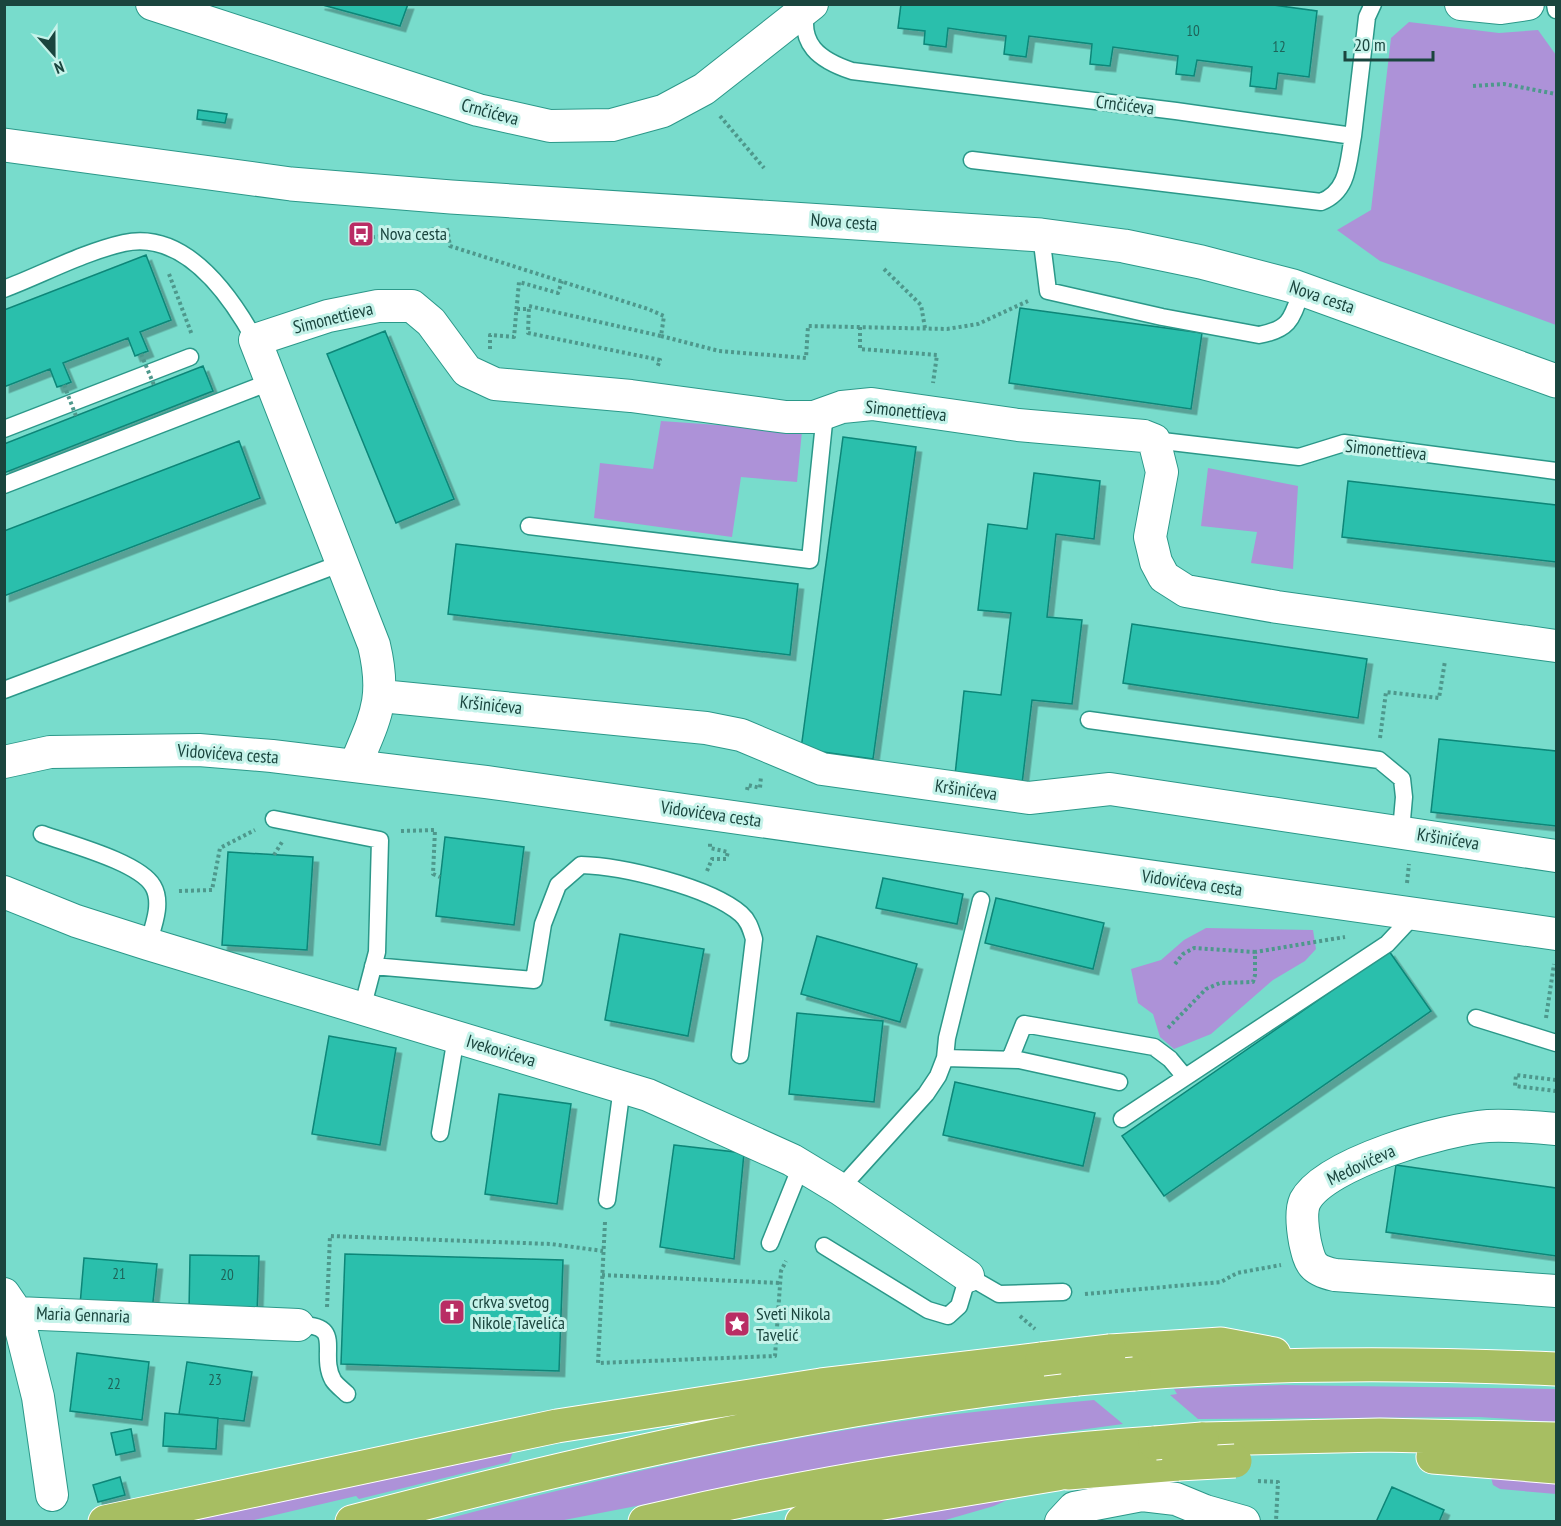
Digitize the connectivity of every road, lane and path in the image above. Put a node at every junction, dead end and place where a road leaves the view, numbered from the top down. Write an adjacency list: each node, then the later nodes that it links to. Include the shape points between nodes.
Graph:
1 (152, 4): 6 (street, Crnčićeva, via 478,110 550,126 612,124 663,111 704,89)
2 (1373, 4): 11 (lane, via 1366,17)
3 (1461, 4): 4 (street, via 1501,8)
4 (1528, 4)
5 (1554, 4): 7 (lane)
6 (810, 6): 11 (lane, Crnčićeva, via 803,26 806,40 830,62 852,71)
7 (1557, 10)
8 (1473, 86): 9 (path, via 1504,84)
9 (1557, 94)
10 (716, 111): 14 (path)
11 (1353, 136): 13 (lane, via 1344,183 1339,192 1321,202)
12 (4, 145): 17 (street, Nova cesta, via 302,185)
13 (972, 160)
14 (764, 168)
15 (447, 222): 16 (path)
16 (447, 228): 18 (path); 21 (path, via 450,246)
17 (1041, 235): 23 (street, Nova cesta, via 1124,246); 24 (lane)
18 (366, 238)
19 (159, 246): 22 (lane, via 126,243); 30 (lane, via 204,268 236,306); 33 (path, via 199,354)
20 (884, 269): 28 (path, via 921,305)
21 (562, 281): 25 (path, via 558,293 519,282); 29 (path, via 664,316)
22 (4, 289)
23 (1302, 289): 24 (lane, via 1290,322 1274,332 1259,335); 35 (street, Nova cesta)
24 (1048, 291): 28 (path, via 978,324)
25 (517, 309): 26 (path); 31 (path, via 514,337 490,335)
26 (529, 309): 29 (path); 34 (path, via 528,333 660,360)
27 (860, 327): 28 (path); 29 (path, via 808,326 806,358 719,351); 39 (path, via 860,349 937,355)
28 (925, 328)
29 (661, 336)
30 (255, 340): 36 (street); 40 (street, Simonettieva, via 328,316 378,306 412,306 431,322 467,371 495,384 631,396 786,417)
31 (491, 344)
32 (141, 354): 38 (path, bridge)
33 (189, 357): 42 (lane)
34 (656, 372)
35 (1557, 381)
36 (270, 382): 45 (lane); 47 (street)
37 (64, 385): 41 (path, bridge)
38 (154, 385)
39 (932, 389)
40 (825, 413): 43 (street, Simonettieva, via 872,404); 46 (lane, via 810,560)
41 (76, 416)
42 (4, 429)
43 (1154, 440): 44 (lane, Simonettieva, via 1299,456 1344,442); 48 (street, via 1162,472 1150,537 1164,577 1185,591)
44 (1557, 471)
45 (4, 484)
46 (529, 526)
47 (342, 563): 50 (lane); 51 (street, via 374,645)
48 (1557, 646)
49 (1442, 674): 53 (path, via 1439,698 1386,692)
50 (4, 690)
51 (381, 696): 55 (street); 59 (street, Kršinićeva, via 706,728 741,735 822,769 970,791 1029,798 1110,789)
52 (1089, 720): 59 (lane, via 1379,760 1402,778)
53 (1379, 745)
54 (4, 762): 55 (street, Vidovićeva cesta, via 50,752 199,750)
55 (354, 766): 68 (street, Vidovićeva cesta)
56 (768, 774): 57 (path, via 762,774 760,788 748,785)
57 (747, 797)
58 (274, 819): 65 (path, via 220,848 212,890); 74 (lane, via 380,840)
59 (1401, 831): 62 (street, Kršinićeva)
60 (419, 832): 64 (path, via 435,830 433,874)
61 (42, 834): 70 (lane, via 140,871 153,886 157,903)
62 (1557, 856)
63 (1409, 863): 68 (path)
64 (440, 877)
65 (184, 891)
66 (4, 892): 70 (street, Ivekovićeva)
67 (981, 900): 82 (lane)
68 (1411, 903): 71 (street, Vidovićeva cesta); 84 (lane, via 1387,944)
69 (1347, 937): 72 (path)
70 (148, 944): 76 (street, Ivekovićeva)
71 (1556, 949): 75 (path)
72 (1255, 952): 73 (path, via 1194,948); 78 (path, via 1253,982 1220,983 1206,989)
73 (1175, 964)
74 (374, 966): 76 (lane); 81 (lane, via 534,980 543,924 558,885 581,865 608,866 700,891 741,914 749,924 754,946)
75 (1547, 1005)
76 (362, 1009): 79 (street, Ivekovićeva)
77 (1476, 1018): 80 (lane)
78 (1163, 1032)
79 (456, 1037): 87 (street, Ivekovićeva); 91 (lane)
80 (1557, 1042)
81 (740, 1055)
82 (945, 1058): 83 (lane); 93 (lane, via 926,1094)
83 (1010, 1059): 84 (lane, via 1024,1024 1154,1047); 86 (lane)
84 (1185, 1077): 89 (lane)
85 (1557, 1080): 88 (path, via 1516,1075 1515,1086)
86 (1119, 1082)
87 (622, 1087): 92 (street, Ivekovićeva, via 648,1095); 94 (lane)
88 (1557, 1091)
89 (1122, 1119)
90 (1557, 1129): 100 (street, Medovićeva, via 1508,1126 1453,1131 1346,1169 1316,1187 1304,1203 1303,1229)
91 (440, 1133)
92 (801, 1166): 93 (street, Ivekovićeva); 96 (lane)
93 (840, 1189): 102 (street, Ivekovićeva)
94 (607, 1200)
95 (605, 1218): 98 (path)
96 (770, 1243)
97 (824, 1246): 102 (lane, via 928,1310 948,1316 959,1306)
98 (603, 1251): 101 (path); 107 (path, via 551,1244 330,1236 327,1312)
99 (790, 1251): 103 (path)
100 (1309, 1259): 104 (street, via 1318,1272 1335,1275); 105 (path, via 1237,1273 1221,1282 1093,1294)
101 (602, 1275): 103 (path); 103 (path, via 598,1363 776,1356)
102 (968, 1276): 105 (lane, via 999,1294)
103 (780, 1283)
104 (1557, 1291)
105 (1063, 1292)
106 (11, 1303): 107 (street, Maria Gennaria); 117 (street, Maria Gennaria, via 38,1397)
107 (311, 1326): 110 (lane, via 327,1337 333,1380)
108 (1297, 1365): 109 (highway); 119 (highway, bridge, via 1274,1354 1235,1345 1110,1351 820,1385 557,1426); 120 (highway, bridge, via 1077,1378 898,1401 740,1429)
109 (1557, 1369)
110 (347, 1394)
111 (1557, 1439): 112 (highway, via 1380,1435)
112 (1237, 1449): 113 (highway, bridge); 113 (highway, bridge, via 1202,1439); 114 (highway, via 1399,1455)
113 (1156, 1450): 115 (highway); 115 (highway); 121 (highway, via 1029,1454 855,1479)
114 (1557, 1467)
115 (1057, 1474): 122 (highway, via 877,1504)
116 (1278, 1482): 118 (path)
117 (52, 1495)
118 (1278, 1515)
119 (105, 1521)
120 (352, 1521)
121 (645, 1521)
122 (802, 1521)
123 (1061, 1521): 124 (street, via 1074,1508 1142,1495 1176,1499)
124 (1244, 1521)

